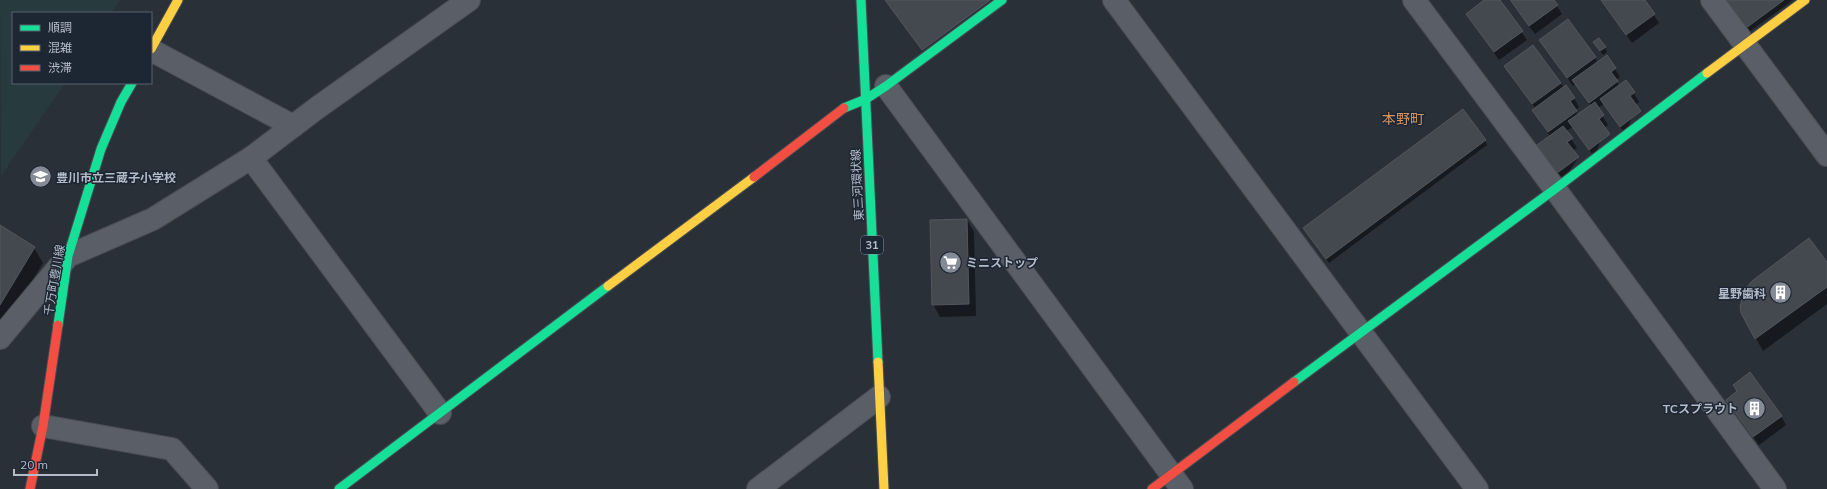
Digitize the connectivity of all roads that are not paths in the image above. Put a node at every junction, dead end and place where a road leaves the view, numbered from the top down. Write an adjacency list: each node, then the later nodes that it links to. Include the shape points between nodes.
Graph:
1 (178, 0): 10 (street)
2 (469, 0): 15 (street)
3 (861, 0): 14 (street, 東三河環状線 / 31)
4 (1002, 0): 13 (street)
5 (1114, 0): 20 (street)
6 (1414, 0): 18 (street)
7 (1712, 0): 9 (street)
8 (1805, 0): 9 (street)
9 (1745, 44): 16 (street); 18 (street)
10 (152, 47)
11 (152, 50): 15 (street)
12 (131, 84): 19 (street, 千万町豊川線, via 101,149)
13 (886, 86): 14 (street); 25 (street)
14 (866, 99): 22 (street, 東三河環状線 / 31); 23 (street, via 846,107)
15 (292, 126): 17 (street)
16 (1827, 155)
17 (251, 158): 19 (street, via 153,219); 23 (street)
18 (1555, 189): 20 (street); 33 (street)
19 (68, 256): 21 (street); 24 (street, 千万町豊川線)
20 (1361, 332): 25 (street); 32 (street)
21 (0, 338)
22 (880, 397): 29 (street); 30 (street, 東三河環状線 / 31)
23 (440, 413): 28 (street)
24 (43, 426): 26 (street, 千万町豊川線); 27 (street, via 172,449)
25 (1177, 482): 31 (street)
26 (30, 489)
27 (207, 489)
28 (339, 489)
29 (758, 489)
30 (884, 489)
31 (1152, 489)
32 (1477, 489)
33 (1775, 489)

